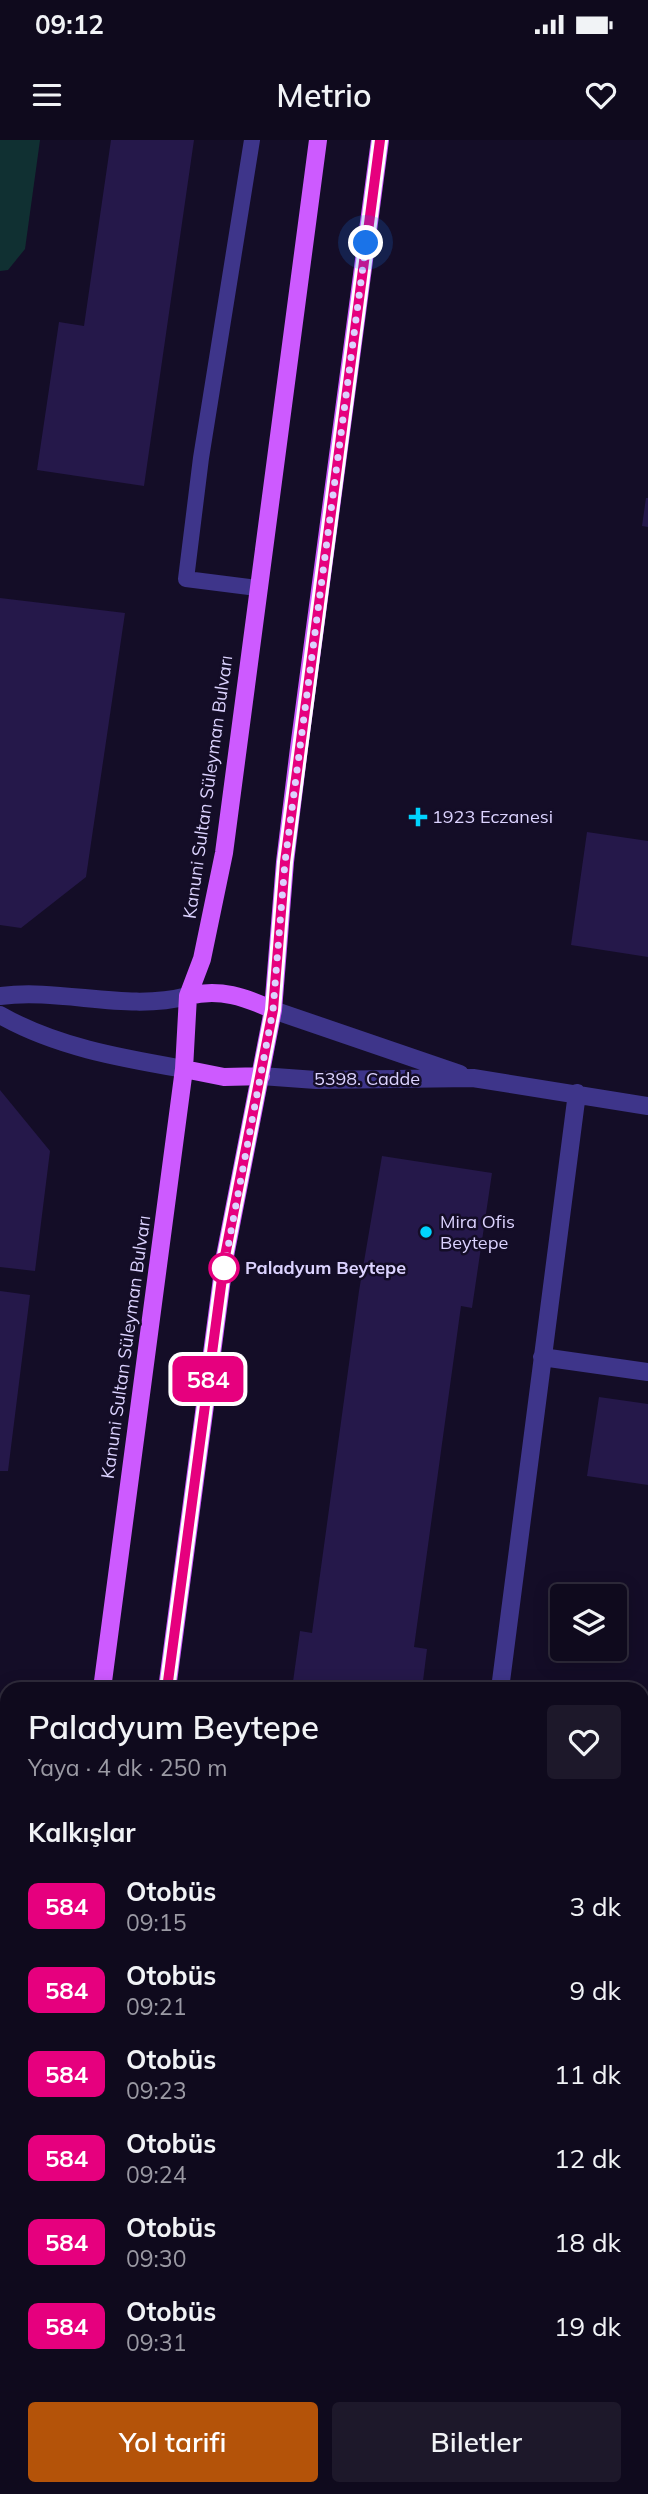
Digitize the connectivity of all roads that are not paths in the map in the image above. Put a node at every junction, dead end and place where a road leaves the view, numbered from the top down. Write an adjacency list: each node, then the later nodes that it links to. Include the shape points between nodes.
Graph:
1 (252, 140): 4 (lane, via 186,579)
2 (318, 140): 4 (main road, Kanuni Sultan Süleyman Bulvarı)
3 (380, 140): 7 (main road, via 285,862)
4 (257, 589): 6 (main road, Kanuni Sultan Süleyman Bulvarı, via 223,853 202,959)
5 (0, 996): 6 (street, via 147,1002)
6 (188, 996): 7 (main road, via 225,993); 9 (main road, Kanuni Sultan Süleyman Bulvarı)
7 (273, 1010): 10 (main road); 11 (street, 5398. Cadde)
8 (0, 1015): 9 (street, via 35,1034)
9 (184, 1069): 10 (main road, via 224,1077); 16 (main road, Kanuni Sultan Süleyman Bulvarı)
10 (261, 1076): 11 (street, 5398. Cadde); 17 (main road, via 225,1256)
11 (473, 1078): 12 (street, 5398. Cadde)
12 (577, 1093): 13 (street, 5398. Cadde); 14 (street)
13 (648, 1106)
14 (542, 1357): 15 (street); 18 (street)
15 (648, 1372)
16 (103, 1682)
17 (168, 1682)
18 (501, 1682)

